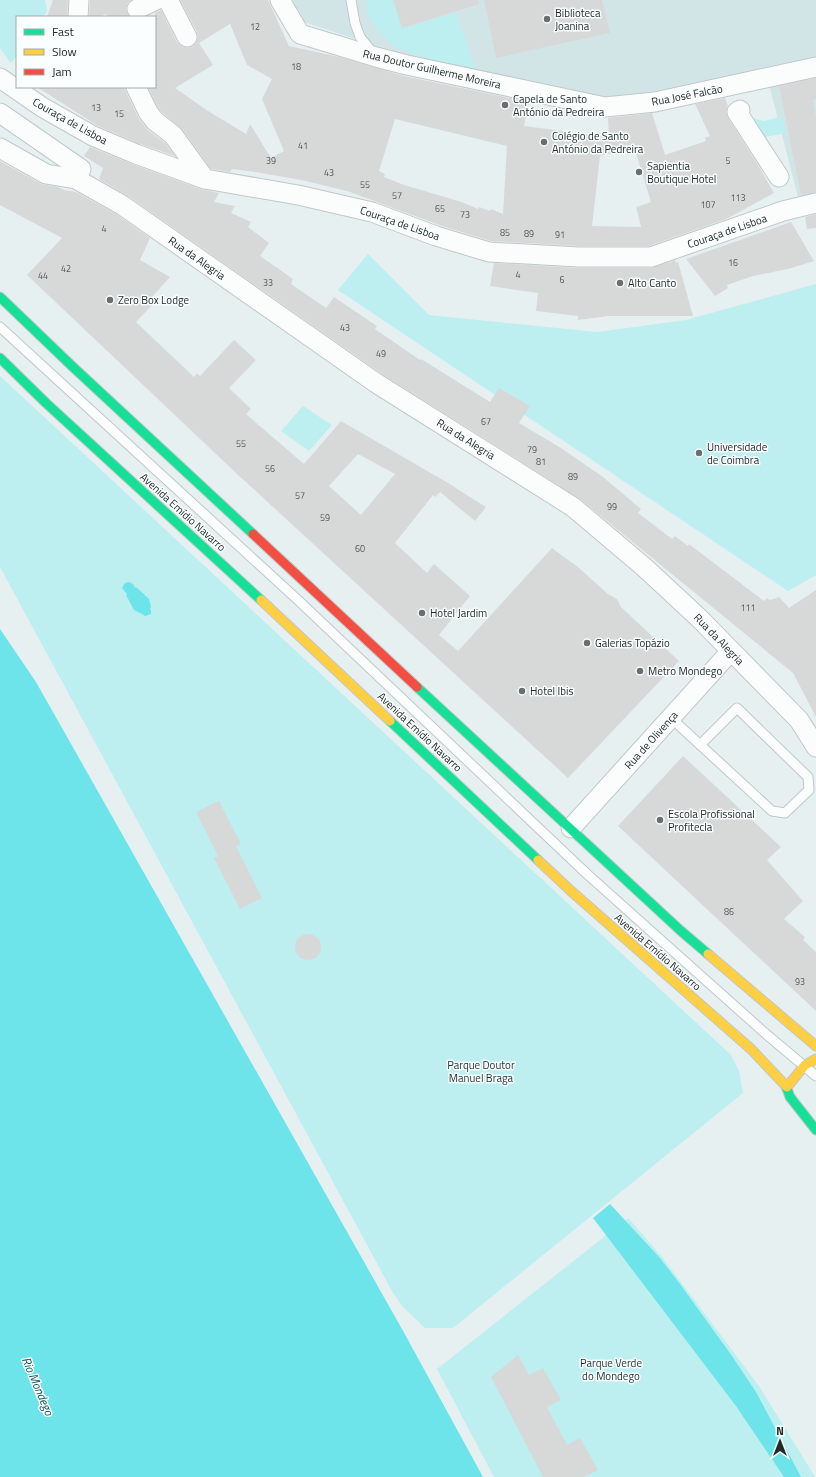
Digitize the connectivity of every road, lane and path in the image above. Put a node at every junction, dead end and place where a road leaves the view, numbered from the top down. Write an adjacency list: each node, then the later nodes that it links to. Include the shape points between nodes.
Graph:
1 (79, 0): 7 (street)
2 (156, 0): 6 (street)
3 (168, 0): 8 (street)
4 (280, 0): 9 (street, Rua Doutor Guilherme Moreira, via 300,34)
5 (351, 0): 9 (lane, via 360,37)
6 (137, 9)
7 (78, 16)
8 (187, 37)
9 (376, 58): 13 (street, Rua Doutor Guilherme Moreira)
10 (816, 67): 13 (street, Rua José Falcão, via 655,102 605,107)
11 (0, 78): 19 (street, Couraça de Lisboa, via 42,107 93,136)
12 (136, 88): 19 (street, via 148,112 173,135)
13 (558, 97)
14 (740, 110): 17 (street, via 737,112)
15 (0, 113): 18 (street, via 80,168)
16 (0, 148): 18 (street, via 46,174)
17 (779, 177)
18 (76, 179): 24 (street, Rua da Alegria, via 122,205 376,383 573,507 650,572)
19 (205, 179): 20 (street, Couraça de Lisboa, via 298,195 372,212 436,236 489,252 579,257 651,257 783,211)
20 (816, 203)
21 (0, 298): 29 (main road)
22 (0, 327): 32 (lane, via 305,607 587,874 766,1034)
23 (0, 358): 34 (main road, Avenida Emídio Navarro, via 571,892 751,1048)
24 (731, 652): 25 (street, Rua de Olivença); 27 (street, Rua da Alegria, via 799,720)
25 (671, 718): 26 (lane); 29 (street, Rua de Olivença)
26 (700, 745): 28 (lane, via 736,708); 28 (lane, via 772,811 785,813 809,790)
27 (816, 747)
28 (812, 775)
29 (571, 828): 30 (main road, via 681,931)
30 (816, 1046)
31 (816, 1059): 32 (main road)
32 (805, 1065): 33 (lane); 34 (main road)
33 (816, 1076)
34 (787, 1087): 35 (main road, Avenida Emídio Navarro, via 790,1097)
35 (816, 1130)

